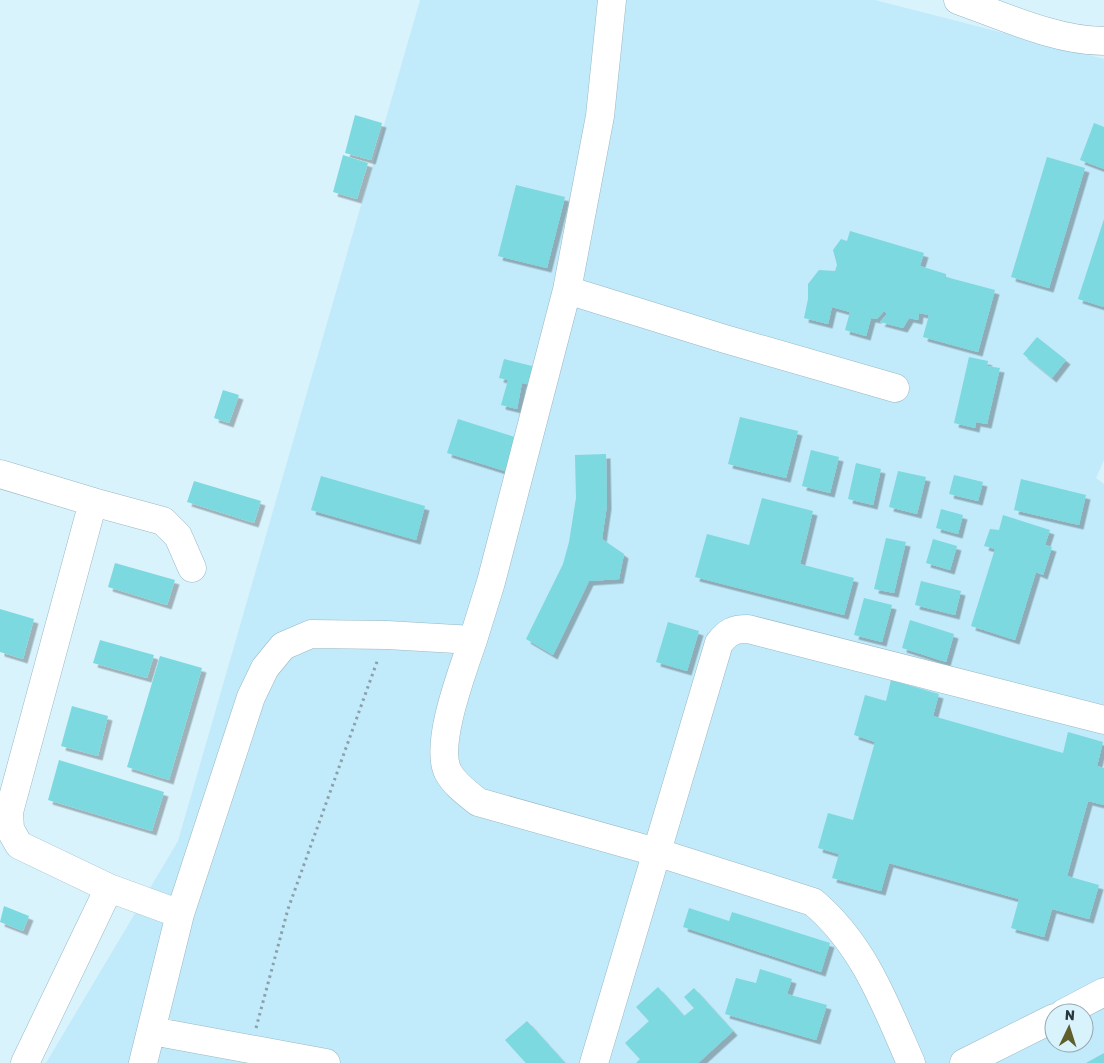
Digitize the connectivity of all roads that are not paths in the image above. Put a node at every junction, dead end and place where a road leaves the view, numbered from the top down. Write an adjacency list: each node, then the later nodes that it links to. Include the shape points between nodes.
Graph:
1 (612, 0): 4 (street, via 600,116)
2 (958, 0): 3 (street, via 1052,32 1089,41)
3 (1104, 40)
4 (567, 290): 5 (street); 9 (street)
5 (895, 388)
6 (0, 474): 7 (street)
7 (93, 502): 8 (street, via 163,522 178,536); 12 (street, via 9,812 10,829 20,845)
8 (192, 568)
9 (473, 640): 11 (street, via 452,708 443,752 448,770 458,785 478,802); 13 (street, via 311,634 284,646 265,668 250,697)
10 (1104, 720): 11 (street, via 748,629 735,629 719,643)
11 (656, 852): 21 (street); 22 (street, via 813,902 833,919 874,978)
12 (109, 888): 13 (street); 18 (street)
13 (180, 914): 17 (street)
14 (1104, 992): 15 (street)
15 (1083, 1003)
16 (1044, 1023): 23 (street)
17 (152, 1031): 19 (street); 20 (street)
18 (25, 1063)
19 (143, 1063)
20 (326, 1063)
21 (594, 1063)
22 (911, 1063)
23 (964, 1063)

